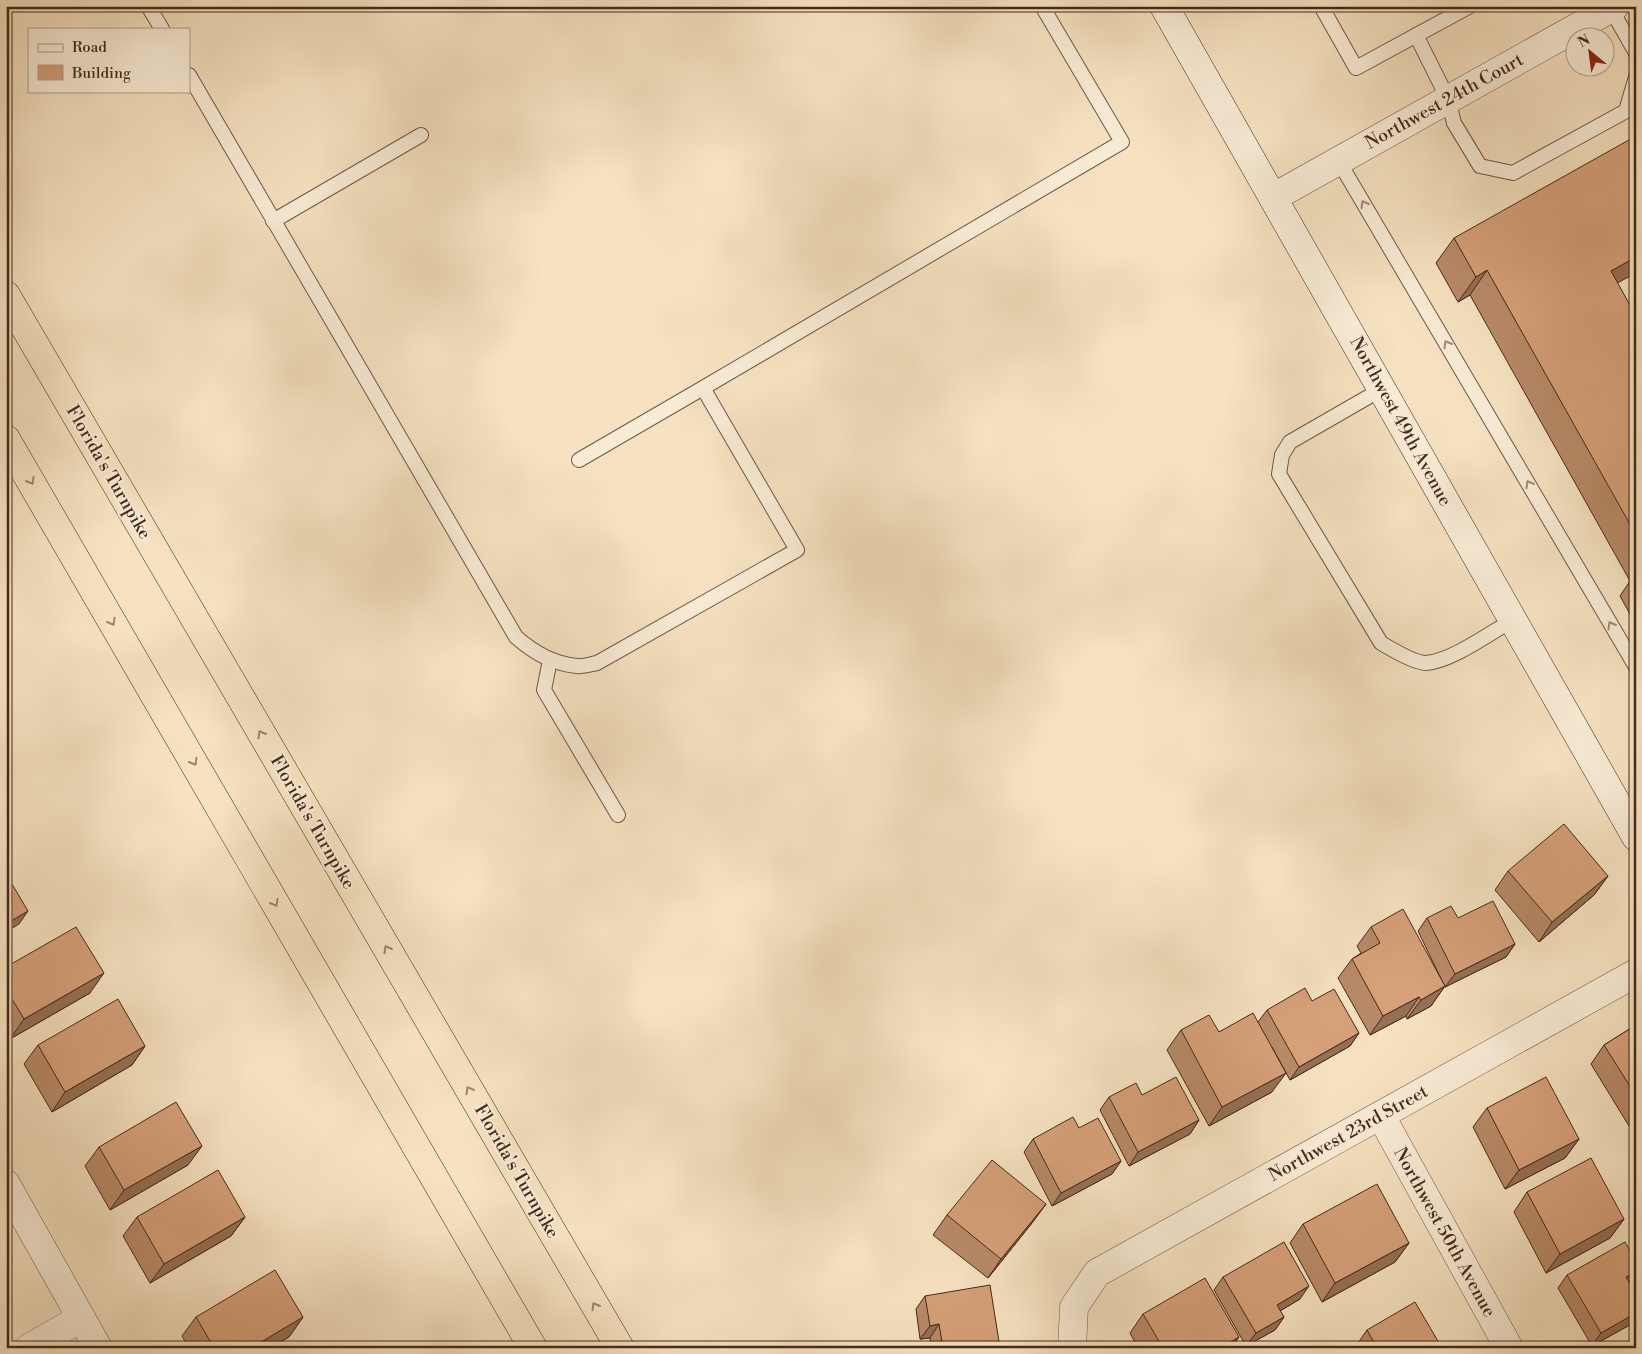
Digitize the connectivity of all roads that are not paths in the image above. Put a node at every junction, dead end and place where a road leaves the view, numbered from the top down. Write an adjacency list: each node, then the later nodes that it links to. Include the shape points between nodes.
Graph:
1 (148, 6): 7 (lane)
2 (1042, 6): 18 (lane, via 1122,142)
3 (1164, 6): 15 (street, Northwest 49th Avenue)
4 (1321, 6): 8 (lane, via 1356,68)
5 (1470, 6): 8 (lane)
6 (1613, 8): 9 (lane); 12 (street, Northwest 24th Court)
7 (161, 28)
8 (1416, 35): 12 (lane)
9 (1636, 53)
10 (190, 77): 16 (lane)
11 (1636, 77): 12 (lane, via 1626,111 1513,173 1480,166 1454,123)
12 (1448, 99): 14 (street, Northwest 24th Court)
13 (421, 135): 16 (lane)
14 (1338, 160): 15 (street, Northwest 24th Court); 24 (lane, one-way to 14)
15 (1274, 197): 19 (street, Northwest 49th Avenue)
16 (273, 221): 23 (lane, via 516,636)
17 (6, 295): 34 (highway, Florida's Turnpike, one-way to 17)
18 (703, 388): 21 (lane); 23 (lane, via 797,550 597,663 578,667)
19 (1382, 389): 22 (street, Northwest 49th Avenue); 22 (lane, via 1290,442 1282,454 1279,474 1381,643 1425,663 1450,656)
20 (6, 439): 33 (highway, one-way to 33)
21 (580, 460)
22 (1513, 620): 26 (street, Northwest 49th Avenue)
23 (550, 660): 25 (lane, via 544,690)
24 (1636, 667)
25 (618, 815)
26 (1636, 837)
27 (1636, 973): 28 (street, Northwest 23rd Street)
28 (1381, 1116): 35 (street, Northwest 23rd Street, via 1096,1273 1074,1307); 36 (street, Northwest 50th Avenue)
29 (6, 1184): 30 (street)
30 (81, 1318): 31 (street); 32 (street)
31 (29, 1348)
32 (98, 1348)
33 (532, 1348)
34 (620, 1348)
35 (1072, 1348)
36 (1509, 1348)

